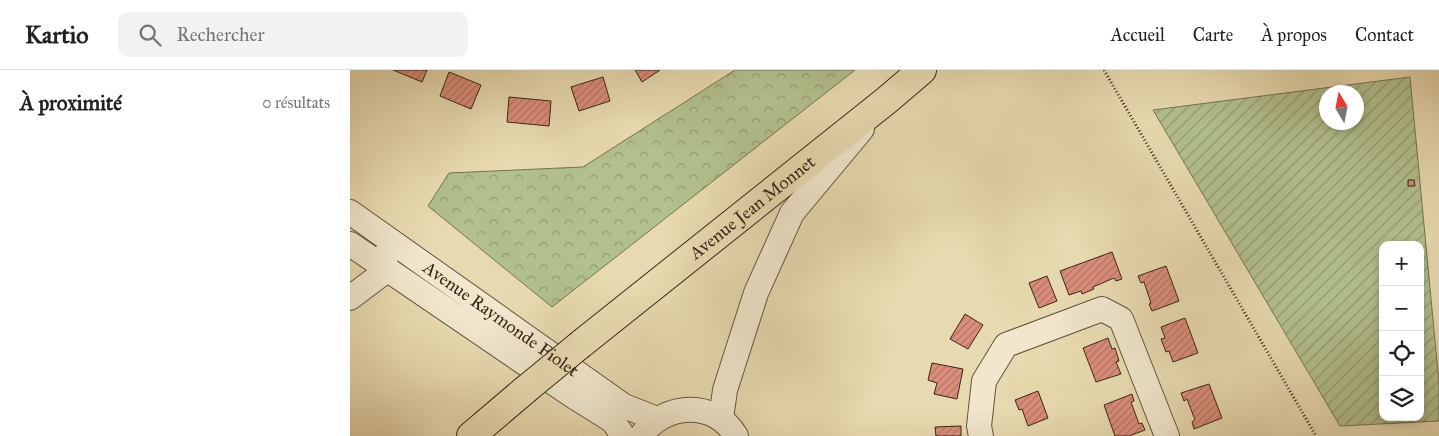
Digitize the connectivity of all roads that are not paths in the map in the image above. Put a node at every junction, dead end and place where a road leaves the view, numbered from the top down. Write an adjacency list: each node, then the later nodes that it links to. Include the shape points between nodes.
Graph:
1 (922, 70): 2 (main road, Avenue Jean Monnet)
2 (887, 100): 8 (main road, Avenue Jean Monnet, bridge); 10 (street, via 792,213 756,293 725,390)
3 (352, 213): 5 (street); 7 (street, Avenue Raymonde Fiolet)
4 (350, 244): 5 (street, Avenue Raymonde Fiolet)
5 (385, 259): 6 (street); 7 (street); 13 (street, Avenue Raymonde Fiolet, via 613,422)
6 (350, 298)
7 (496, 314): 9 (street, Avenue Raymonde Fiolet, via 624,406)
8 (524, 390): 11 (street); 12 (main road)
9 (657, 419): 10 (street, via 672,411 689,409 706,412); 14 (street)
10 (728, 428)
11 (456, 436)
12 (471, 436)
13 (623, 436)
14 (641, 436)
15 (981, 436): 16 (street, via 979,426 984,381 1006,345 1102,309 1120,319)
16 (1167, 436)

